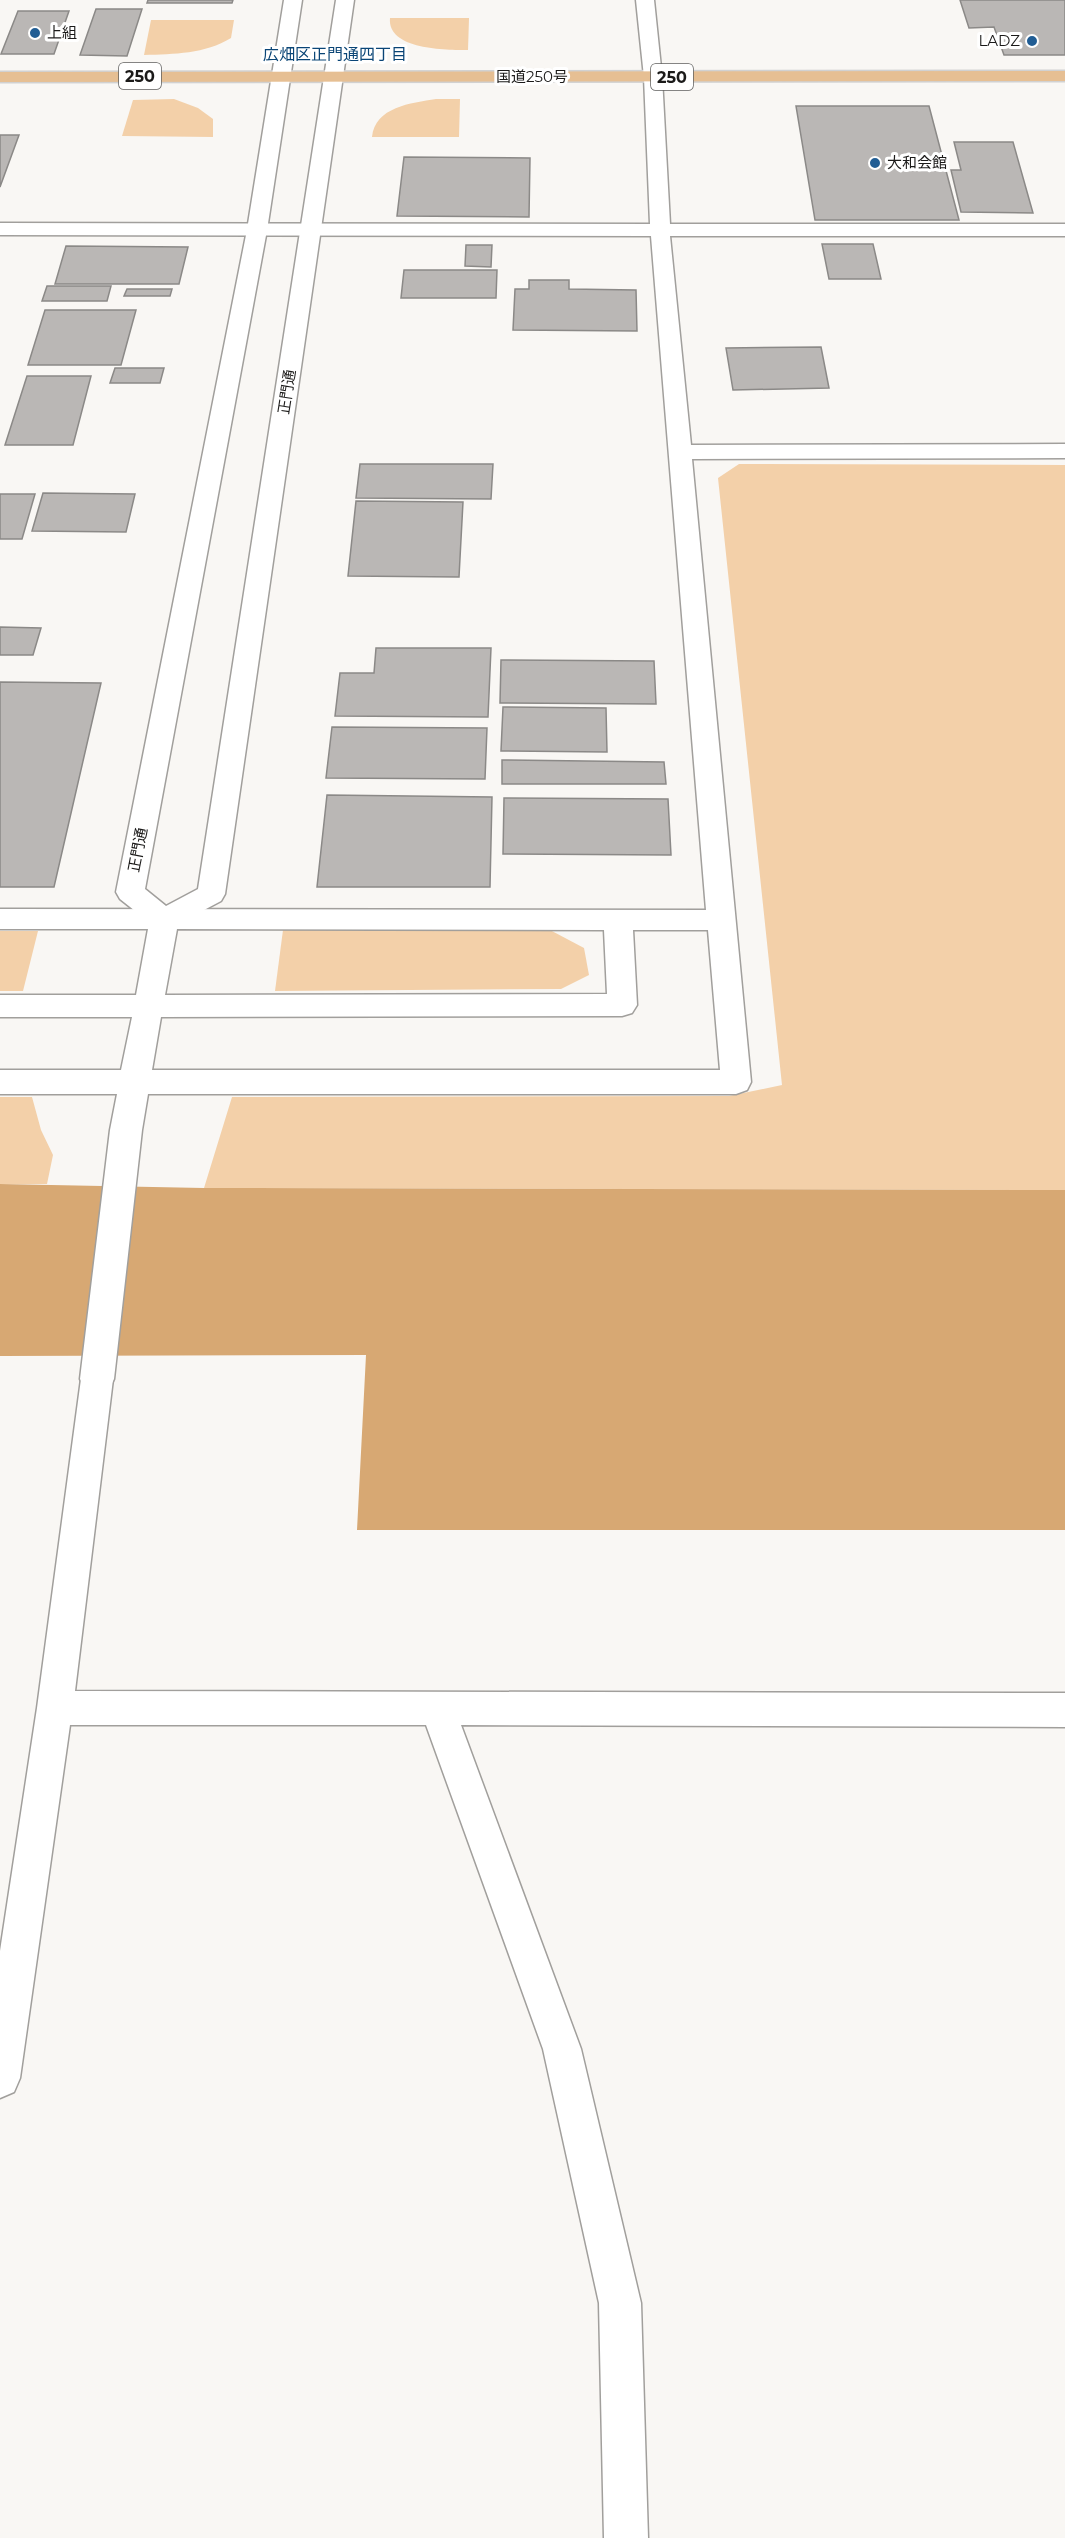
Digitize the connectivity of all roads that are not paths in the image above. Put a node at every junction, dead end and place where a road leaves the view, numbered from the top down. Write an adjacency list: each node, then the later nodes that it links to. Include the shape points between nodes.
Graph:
1 (293, 0): 4 (street, 正門通)
2 (345, 0): 7 (street, 正門通)
3 (645, 0): 8 (street)
4 (280, 76): 6 (highway, 国道250号 / 250); 7 (highway, 国道250号 / 250); 10 (street, 正門通)
5 (1065, 76): 8 (highway, 国道250号 / 250)
6 (0, 77)
7 (334, 77): 8 (highway, 国道250号 / 250); 11 (street, 正門通)
8 (653, 77): 12 (street)
9 (0, 229): 10 (street)
10 (257, 230): 11 (street); 17 (street, 正門通, via 130,892)
11 (311, 230): 12 (street); 17 (street, 正門通, via 211,894)
12 (660, 230): 13 (street); 15 (street)
13 (1065, 230)
14 (1065, 451): 15 (street)
15 (681, 452): 19 (street)
16 (0, 919): 17 (street)
17 (164, 919): 18 (street); 21 (street)
18 (618, 920): 19 (street); 21 (street, via 622,1005)
19 (722, 920): 22 (street, via 736,1082)
20 (0, 1006): 21 (street)
21 (148, 1006): 22 (street)
22 (135, 1081): 23 (street); 24 (street)
23 (0, 1082)
24 (97, 1379): 25 (lane)
25 (56, 1708): 26 (lane); 28 (lane)
26 (438, 1710): 27 (lane); 29 (lane, via 562,2049 620,2303)
27 (1065, 1710)
28 (0, 2078)
29 (627, 2538)

